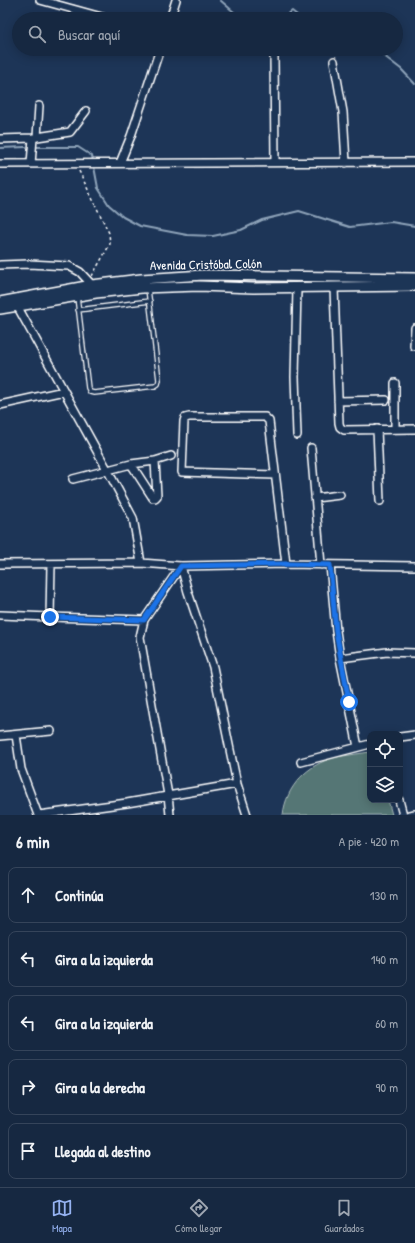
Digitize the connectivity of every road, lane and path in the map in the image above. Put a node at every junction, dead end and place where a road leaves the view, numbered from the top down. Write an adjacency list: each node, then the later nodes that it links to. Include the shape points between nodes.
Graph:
1 (40, 0): 3 (street)
2 (176, 0): 4 (street)
3 (84, 12)
4 (172, 12)
5 (158, 56): 15 (street)
6 (274, 56): 12 (street)
7 (334, 61): 16 (street, via 343,112)
8 (39, 106): 10 (street)
9 (86, 111): 10 (street, via 70,132)
10 (35, 137): 11 (street); 18 (street)
11 (0, 138)
12 (275, 162): 15 (street); 16 (street)
13 (415, 162): 16 (street)
14 (75, 163): 15 (street); 18 (street); 21 (path, via 109,233 110,244)
15 (120, 163)
16 (346, 163)
17 (0, 164): 18 (street)
18 (31, 164)
19 (0, 265): 21 (street, via 69,266)
20 (415, 278): 21 (street, Avenida Cristóbal Colón, via 204,275)
21 (91, 283): 29 (street, Avenida Cristóbal Colón)
22 (415, 286): 25 (street, Avenida Cristóbal Colón)
23 (148, 288): 24 (street, Avenida Cristóbal Colón); 26 (street, Avenida Cristóbal Colón); 27 (lane)
24 (297, 288): 25 (street, Avenida Cristóbal Colón); 42 (street)
25 (334, 288): 37 (street)
26 (77, 296): 29 (street, Avenida Cristóbal Colón); 31 (lane)
27 (150, 301): 31 (lane); 31 (lane, via 159,380 155,386 90,392)
28 (0, 302): 29 (street, Avenida Cristóbal Colón)
29 (16, 303): 30 (street, Avenida Cristóbal Colón); 35 (street)
30 (0, 310)
31 (78, 310)
32 (415, 328): 33 (street)
33 (414, 346)
34 (395, 383): 40 (street)
35 (64, 391): 38 (street); 47 (street)
36 (386, 400): 37 (street)
37 (338, 401): 39 (street, via 339,423 344,430)
38 (0, 405)
39 (377, 429): 40 (street); 52 (street)
40 (395, 429): 41 (street)
41 (415, 429)
42 (297, 435)
43 (311, 448): 51 (street)
44 (171, 456): 45 (street)
45 (156, 461): 46 (street); 46 (street, via 155,498)
46 (131, 464): 47 (street)
47 (108, 471): 49 (street); 53 (street, via 133,518)
48 (275, 474): 48 (street, via 182,472 185,418 265,417 269,421); 56 (street)
49 (73, 479)
50 (340, 495): 51 (street)
51 (315, 498): 57 (street)
52 (380, 501)
53 (141, 563): 55 (street); 59 (street)
54 (0, 564): 55 (street)
55 (51, 564): 62 (street)
56 (286, 564): 57 (street); 59 (street)
57 (321, 565): 58 (street)
58 (330, 565): 60 (street); 65 (street)
59 (181, 566): 63 (street); 74 (street, via 213,667)
60 (415, 566)
61 (0, 615): 62 (street)
62 (50, 617): 63 (street)
63 (144, 620): 75 (street, via 140,637)
64 (415, 652): 65 (street, via 387,652)
65 (340, 658): 72 (street)
66 (51, 731): 67 (street)
67 (16, 735): 69 (street); 78 (street, via 21,769)
68 (415, 735): 70 (street)
69 (0, 736)
70 (403, 737)
71 (367, 745): 72 (street)
72 (358, 747): 73 (street)
73 (301, 762)
74 (237, 784): 75 (street); 80 (street)
75 (168, 795): 78 (street); 79 (street)
76 (400, 803): 81 (street)
77 (415, 814): 82 (street)
78 (39, 815)
79 (170, 815)
80 (247, 815)
81 (403, 815)
82 (409, 815)

